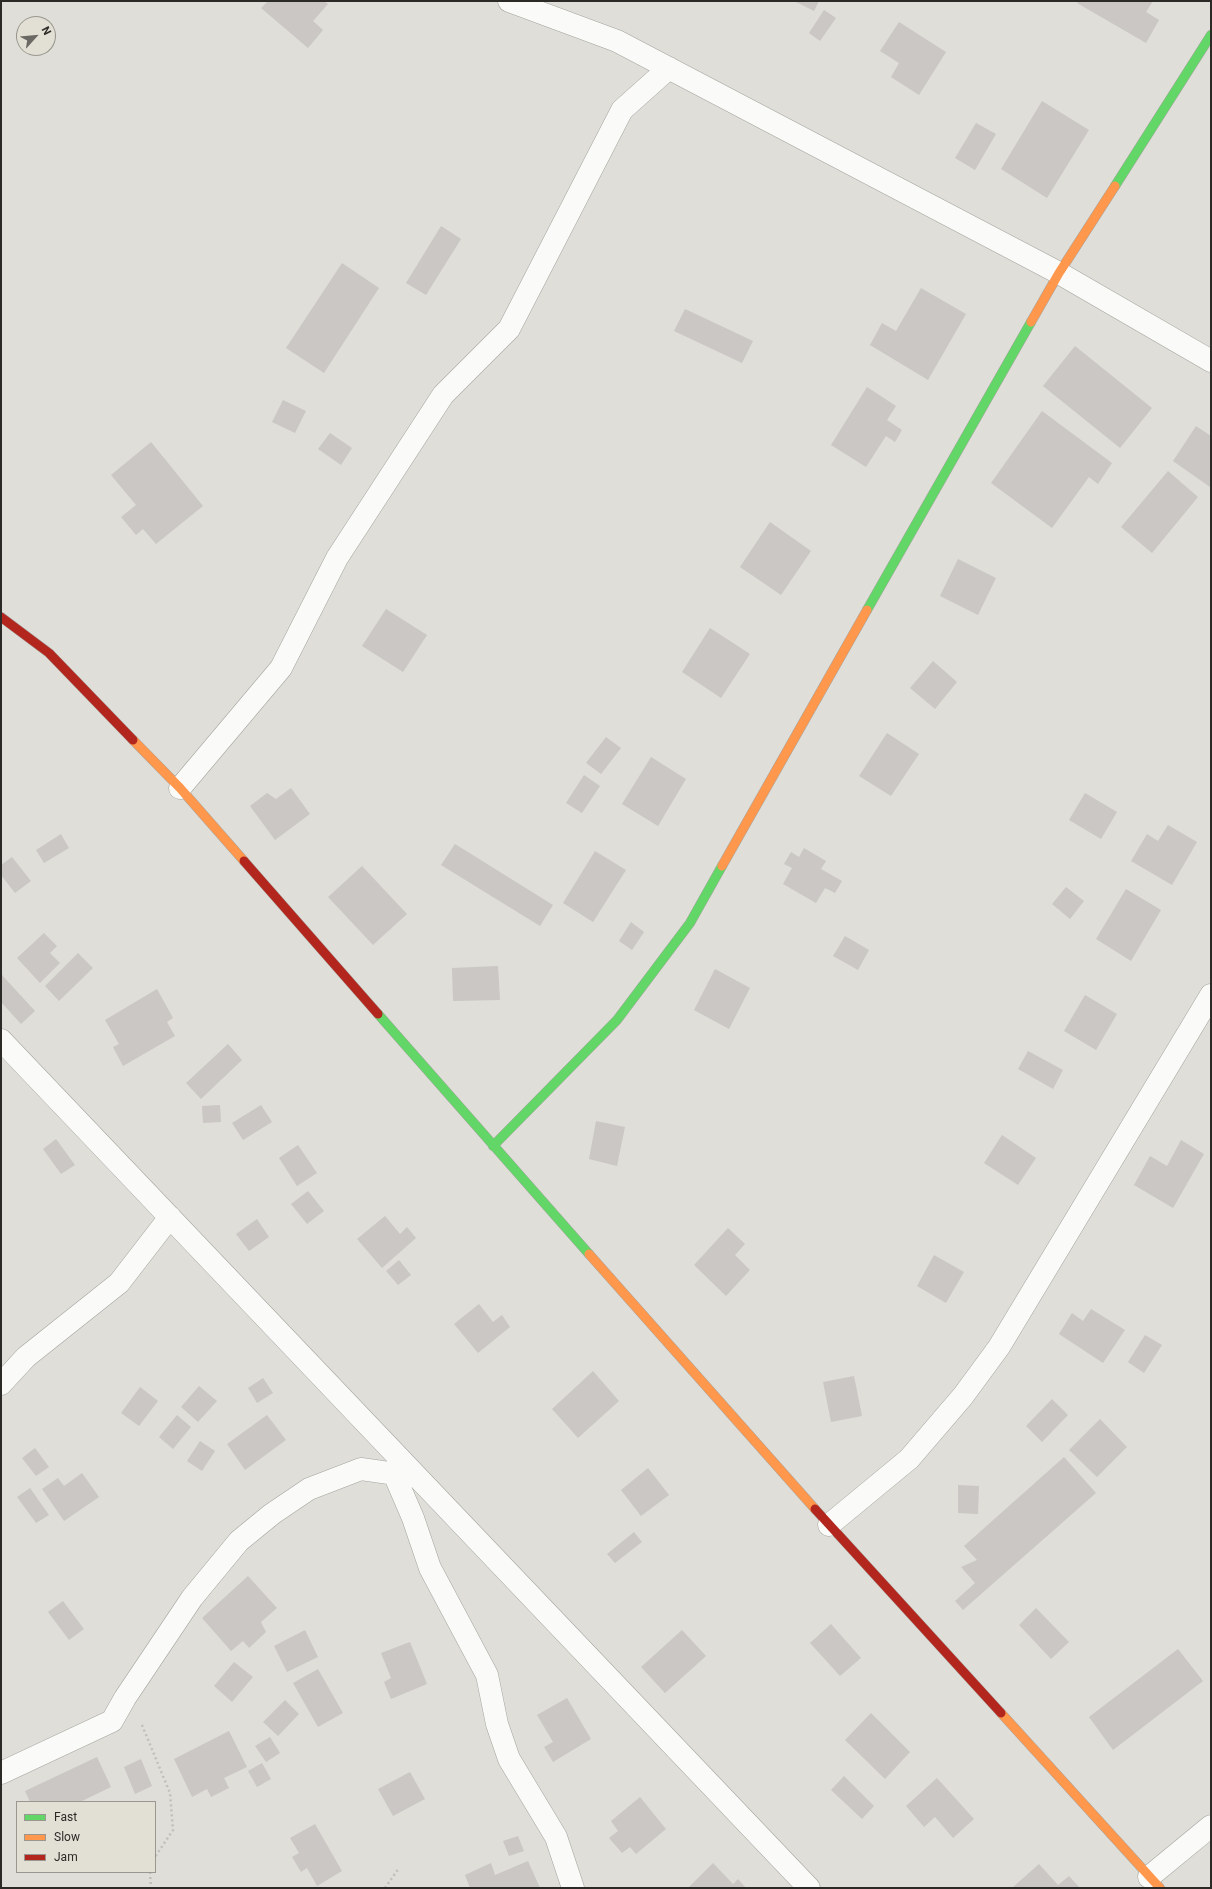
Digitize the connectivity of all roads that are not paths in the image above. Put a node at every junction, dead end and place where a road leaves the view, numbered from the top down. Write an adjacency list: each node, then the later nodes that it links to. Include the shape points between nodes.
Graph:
1 (508, 1): 3 (street, via 617,41)
2 (1211, 34): 4 (street)
3 (669, 68): 4 (street); 7 (street, via 622,110 509,329 443,395 337,558 281,668)
4 (1059, 273): 5 (street); 10 (street, via 690,923 617,1020)
5 (1211, 361)
6 (1, 617): 7 (street, via 49,653)
7 (180, 788): 10 (street)
8 (1211, 995): 15 (street, via 999,1347 963,1396 909,1459)
9 (1, 1040): 11 (street)
10 (492, 1146): 15 (street)
11 (170, 1217): 12 (street, via 119,1283 26,1357); 14 (street)
12 (1, 1384)
13 (394, 1474): 14 (street); 16 (street, via 361,1469 309,1489 272,1514 239,1541 192,1598 112,1721); 19 (street, via 430,1568 487,1675 497,1724 509,1759 556,1837)
14 (417, 1477): 20 (street)
15 (829, 1525): 18 (street)
16 (1, 1773)
17 (1211, 1826): 18 (street)
18 (1155, 1882)
19 (573, 1888)
20 (809, 1888)

